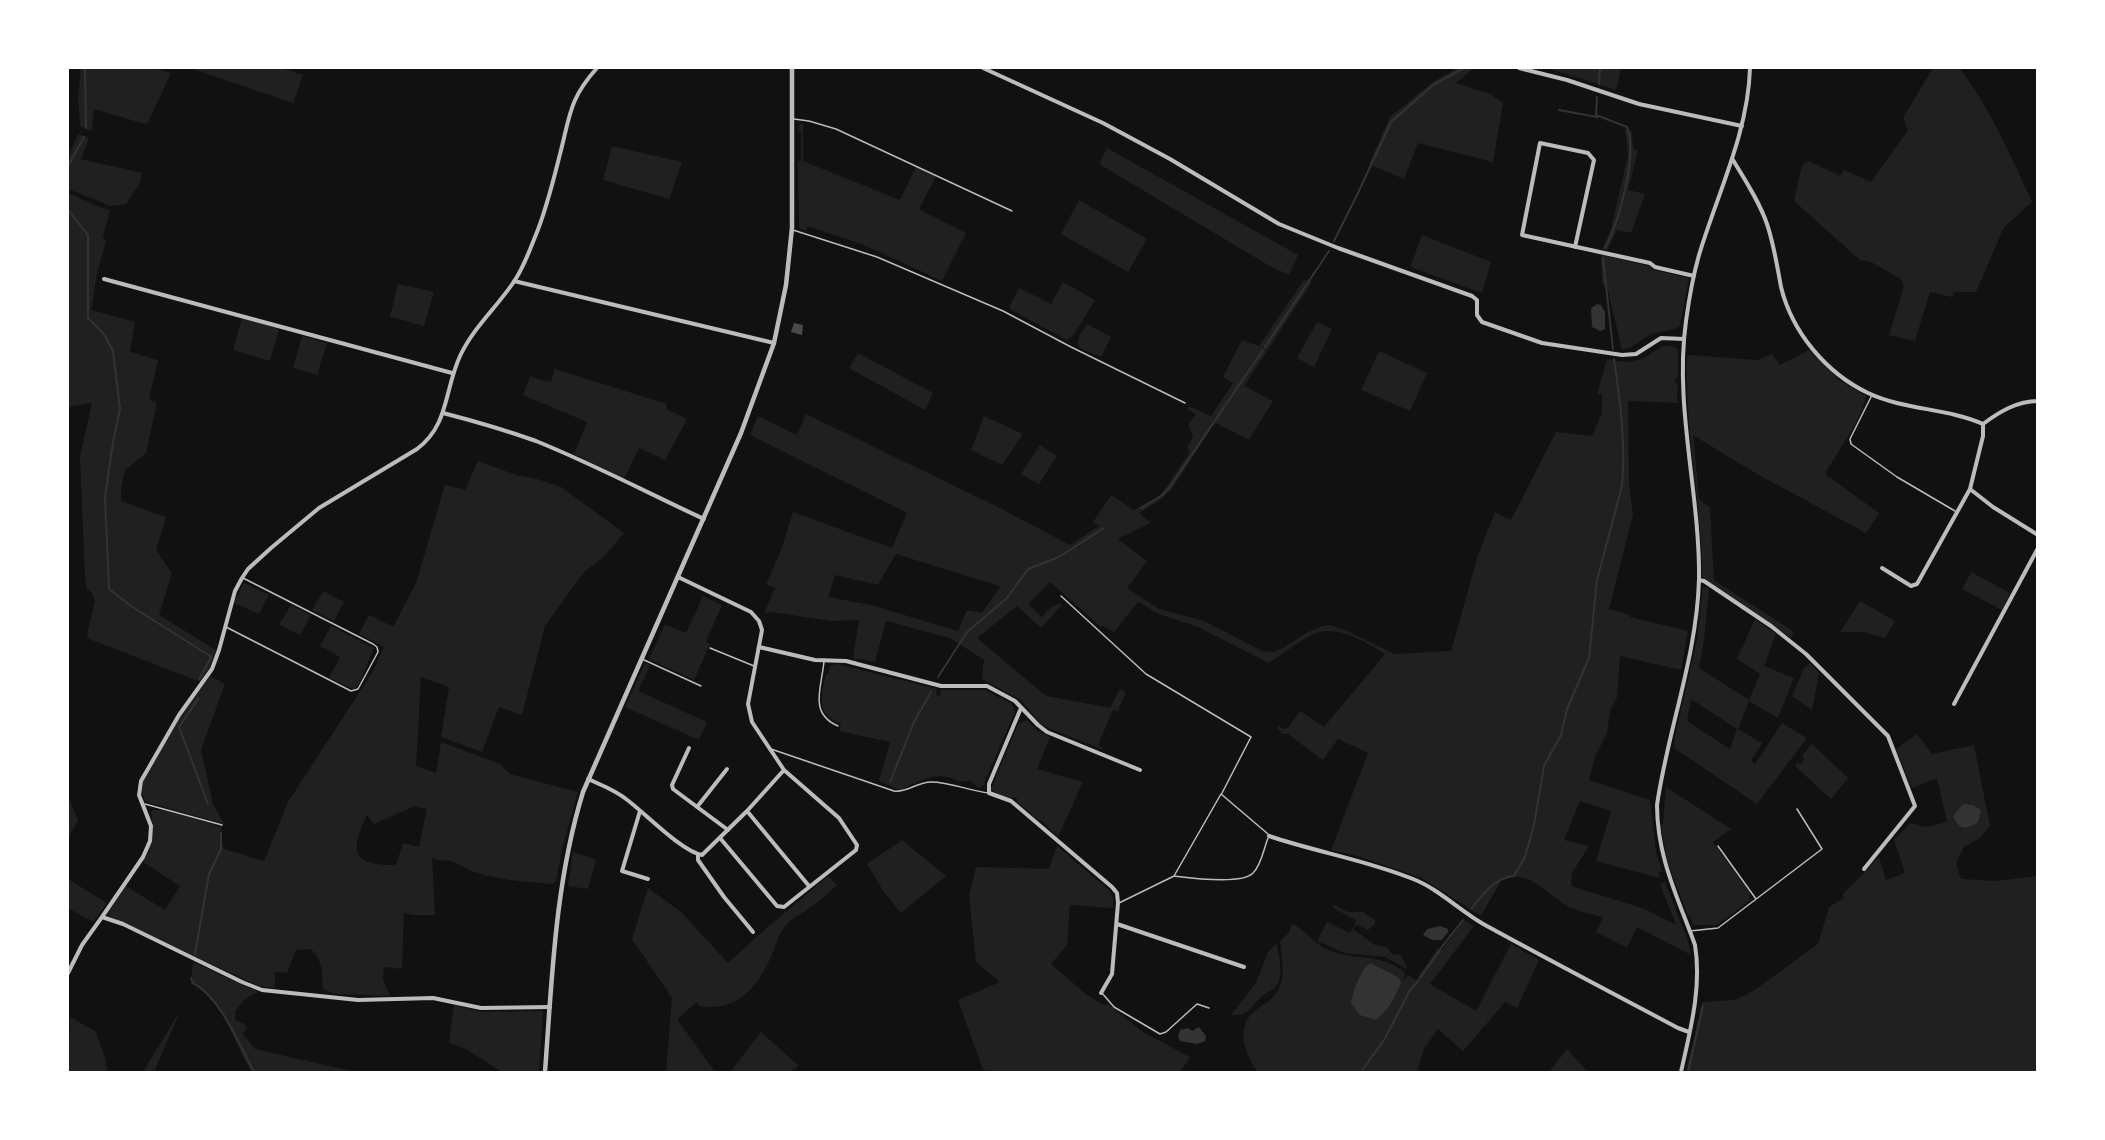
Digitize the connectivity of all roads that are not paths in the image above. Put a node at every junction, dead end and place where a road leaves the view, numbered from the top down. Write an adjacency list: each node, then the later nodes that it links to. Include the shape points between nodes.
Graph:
1 (595, 68): 14 (street, via 568,114 545,209)
2 (792, 68): 6 (street)
3 (983, 68): 15 (street, via 1104,123 1278,224 1476,298 1477,315 1482,322 1542,343 1622,355 1642,351 1661,338)
4 (1519, 68): 7 (street, via 1639,104)
5 (1750, 68): 7 (street)
6 (793, 119): 9 (lane, via 836,129); 10 (street)
7 (1742, 126): 8 (street)
8 (1732, 159): 12 (street); 18 (street, via 1767,223 1782,287 1805,340 1836,373)
9 (1012, 211)
10 (792, 230): 16 (street); 20 (lane, via 877,257 1003,311)
11 (1575, 247): 11 (street, via 1522,235 1540,143 1588,153 1594,160); 12 (street)
12 (1694, 276): 15 (street)
13 (104, 279): 17 (street)
14 (514, 281): 16 (street); 17 (street, via 466,342)
15 (1684, 339): 31 (street, via 1684,404 1697,529)
16 (774, 343): 25 (street, via 757,394)
17 (452, 373): 21 (street)
18 (1872, 394): 22 (street); 24 (lane, via 1851,444)
19 (2037, 401): 22 (street, via 2014,405)
20 (1185, 403)
21 (443, 413): 25 (street, via 536,442); 30 (street, via 426,442 319,508)
22 (1983, 424): 23 (street)
23 (1970, 489): 24 (street); 26 (street)
24 (1956, 512): 28 (street, via 1917,584 1911,586)
25 (704, 519): 29 (street)
26 (2037, 535)
27 (2037, 548): 40 (street)
28 (1882, 567)
29 (678, 577): 34 (street, via 755,615 762,630); 36 (street)
30 (242, 578): 33 (street); 33 (lane, via 373,644 378,652 358,689 351,691)
31 (1698, 580): 62 (street, via 1771,626 1806,654 1888,736 1915,806); 70 (street, via 1692,646 1657,806 1663,860)
32 (1061, 597): 50 (lane, via 1146,674 1251,736)
33 (225, 627): 51 (street, via 212,669 179,715 141,781)
34 (759, 647): 37 (street); 38 (street)
35 (710, 648): 38 (lane)
36 (641, 659): 39 (lane); 48 (street)
37 (824, 661): 41 (street, via 846,661 941,686 987,686); 42 (lane, via 821,713)
38 (754, 666): 44 (street, via 749,715)
39 (701, 686)
40 (1954, 704)
41 (1021, 707): 47 (street, via 1047,732); 49 (street, via 989,784)
42 (838, 726)
43 (689, 747): 52 (street, via 672,785)
44 (770, 749): 46 (street); 49 (lane, via 894,791 936,782)
45 (727, 769): 52 (street)
46 (784, 770): 55 (street); 65 (street, via 839,818 857,845 856,850)
47 (1140, 770)
48 (588, 779): 54 (street, via 620,795); 75 (street, via 561,887)
49 (989, 793): 67 (street, via 1011,801 1112,886)
50 (1221, 794): 58 (lane); 63 (lane)
51 (143, 803): 56 (lane); 68 (street, via 151,826 150,841)
52 (698, 807): 57 (street)
53 (1797, 808): 66 (lane, via 1822,849)
54 (640, 811): 61 (street); 64 (street, via 622,871)
55 (747, 811): 57 (street); 65 (street)
56 (222, 825)
57 (728, 830): 59 (street)
58 (1269, 836): 63 (lane, via 1256,870 1246,877 1209,880); 77 (street, via 1413,879 1477,921)
59 (720, 838): 61 (street, via 705,854); 65 (street, via 777,906 784,907)
60 (1718, 846): 66 (lane)
61 (698, 854): 71 (street, via 698,860 724,897)
62 (1864, 869)
63 (1174, 876): 67 (lane)
64 (648, 879)
65 (809, 886)
66 (1757, 899): 70 (lane, via 1718,928)
67 (1118, 903): 69 (street)
68 (102, 916): 73 (street); 75 (street, via 262,990 358,1000 433,998 481,1008)
69 (1117, 924): 72 (street); 74 (street, via 1112,974)
70 (1690, 931): 77 (street, via 1697,958)
71 (753, 932)
72 (1244, 967)
73 (68, 973)
74 (1101, 993): 76 (lane, via 1114,1007 1160,1034 1197,1004)
75 (550, 1007): 78 (street)
76 (1209, 1008)
77 (1689, 1032): 79 (street)
78 (545, 1072)
79 (1681, 1072)

